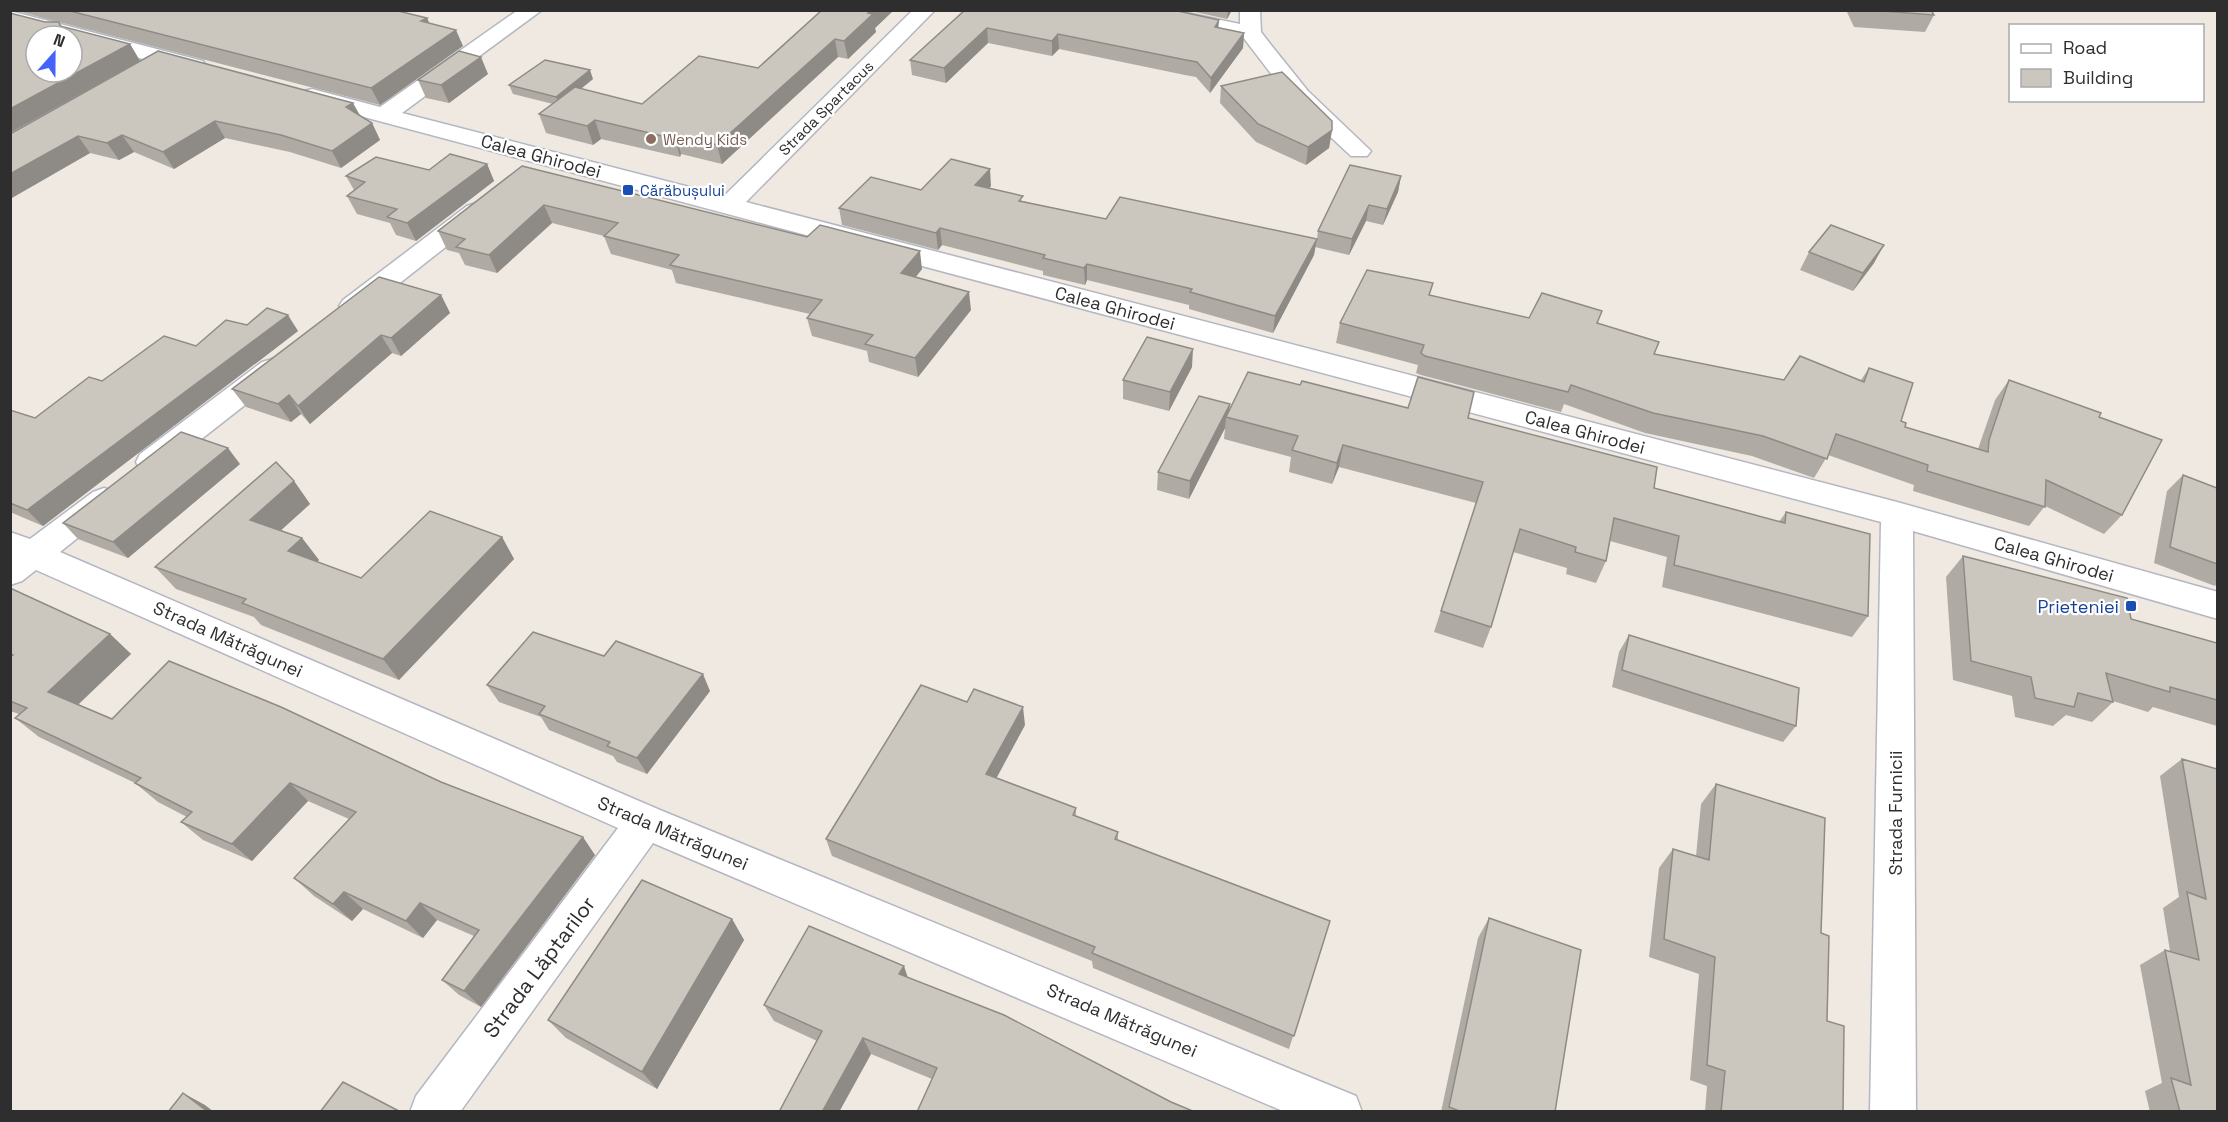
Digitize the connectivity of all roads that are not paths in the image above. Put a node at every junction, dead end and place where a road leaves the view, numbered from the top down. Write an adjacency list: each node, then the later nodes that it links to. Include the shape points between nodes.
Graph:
1 (532, 10): 10 (street)
2 (925, 10): 13 (street, Strada Spartacus)
3 (1138, 10): 5 (street)
4 (10, 16): 6 (street)
5 (1250, 21): 11 (street, via 1300,96)
6 (165, 58): 7 (street); 8 (street)
7 (222, 73)
8 (134, 76)
9 (292, 91): 10 (street, Calea Ghirodei)
10 (384, 115): 12 (street, Calea Ghirodei)
11 (1359, 151)
12 (545, 157): 13 (street, Calea Ghirodei); 14 (street)
13 (728, 206): 16 (street, Calea Ghirodei)
14 (337, 319)
15 (289, 355): 17 (street)
16 (1897, 514): 18 (street, Calea Ghirodei); 22 (street, Strada Furnicii)
17 (18, 557): 19 (street, Strada Mătrăgunei)
18 (2217, 606)
19 (646, 822): 20 (street, Strada Lăptarilor); 21 (street, Strada Mătrăgunei)
20 (432, 1112)
21 (1340, 1112)
22 (1893, 1112)

